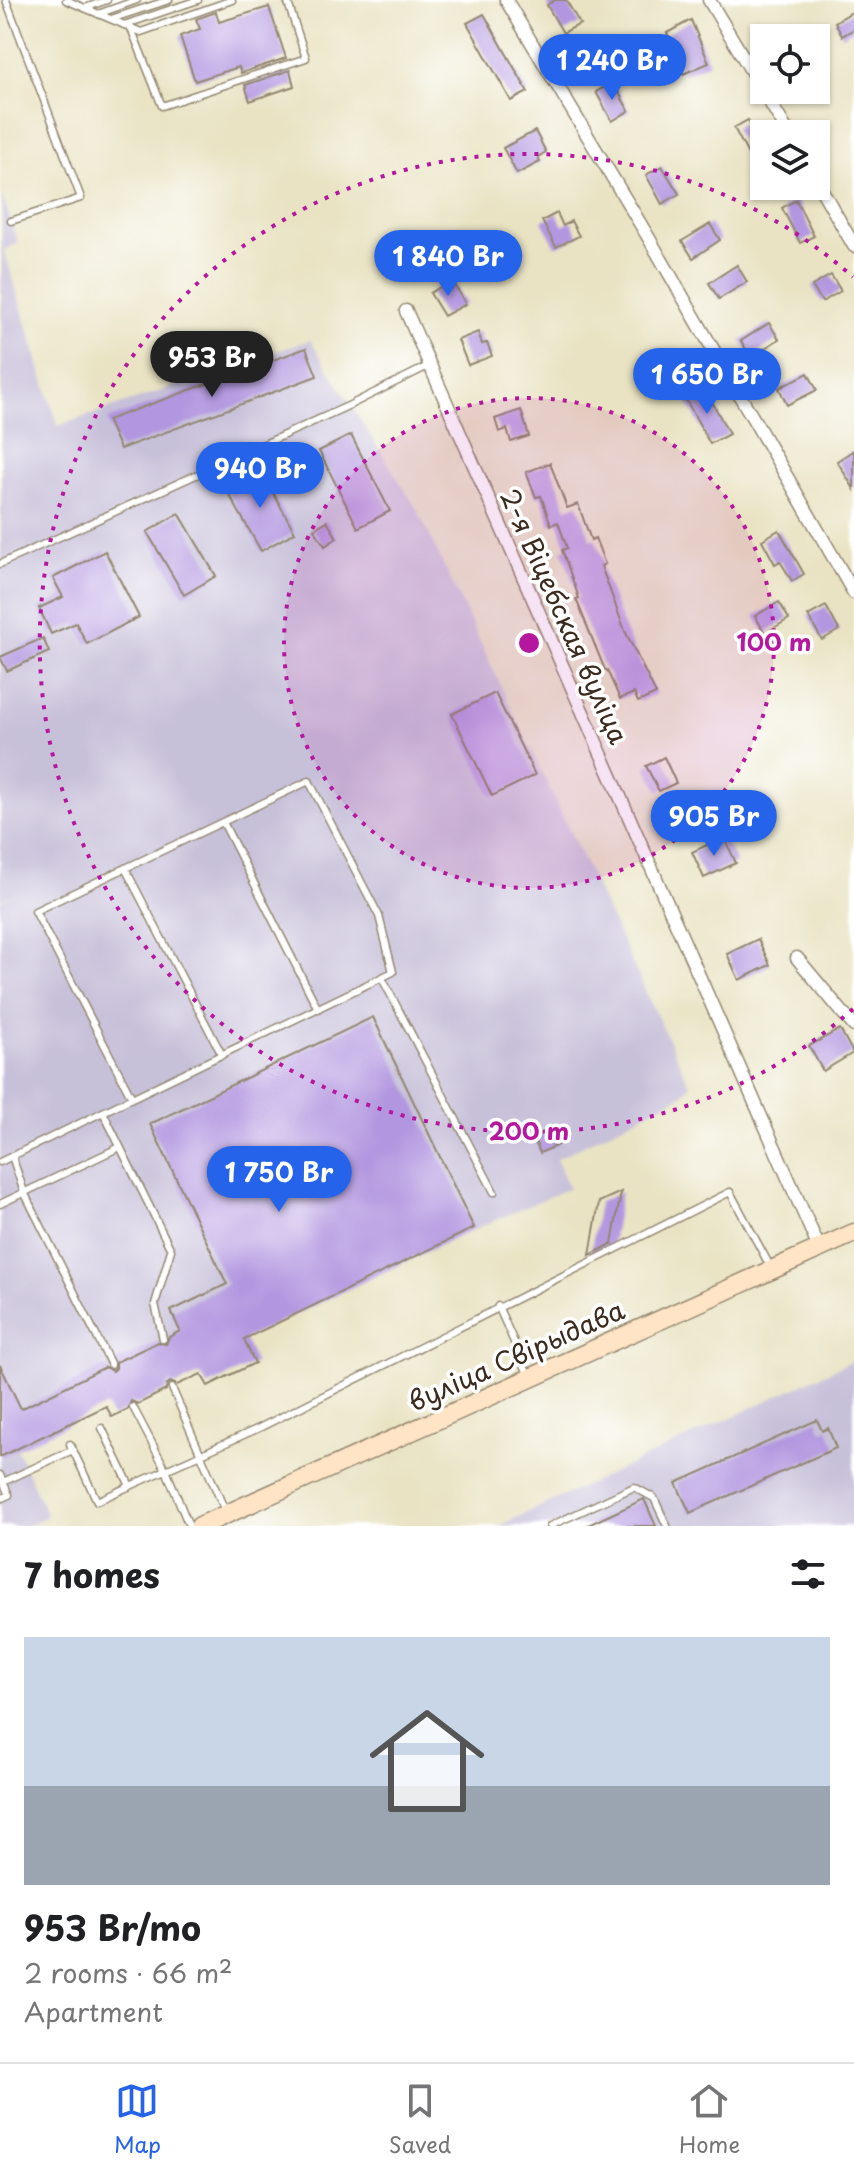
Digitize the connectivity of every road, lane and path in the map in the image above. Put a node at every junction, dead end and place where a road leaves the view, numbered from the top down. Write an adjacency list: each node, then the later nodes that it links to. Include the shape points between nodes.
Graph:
1 (6, 0): 17 (lane, via 81,198)
2 (107, 0): 11 (lane)
3 (137, 0): 12 (lane)
4 (169, 0): 13 (lane)
5 (198, 0): 14 (lane)
6 (232, 0): 14 (lane, via 141,32)
7 (287, 0): 14 (lane, via 306,58 162,106)
8 (506, 0): 22 (street)
9 (709, 0): 15 (street)
10 (72, 1): 11 (lane)
11 (85, 8): 12 (lane)
12 (98, 14): 13 (lane)
13 (111, 19): 14 (lane)
14 (128, 27)
15 (781, 120)
16 (828, 200): 18 (street)
17 (11, 221)
18 (854, 246)
19 (406, 311): 20 (street, 2-я Віцебская вуліца)
20 (430, 365): 21 (lane); 39 (street, 2-я Віцебская вуліца)
21 (0, 564)
22 (854, 593)
23 (223, 822): 24 (lane); 26 (lane, via 309,781 379,916 393,972); 27 (lane)
24 (125, 868): 29 (lane); 30 (lane, via 35,911)
25 (797, 958): 28 (street)
26 (382, 978): 27 (lane); 36 (lane)
27 (318, 1009): 29 (lane)
28 (854, 1026)
29 (222, 1055): 30 (lane)
30 (132, 1098): 31 (lane)
31 (103, 1112): 32 (lane); 33 (lane)
32 (120, 1147): 35 (lane); 42 (lane, via 171,1250 155,1304)
33 (12, 1156): 34 (lane); 35 (lane)
34 (0, 1162)
35 (24, 1192): 37 (lane); 43 (lane)
36 (494, 1192)
37 (0, 1204)
38 (854, 1233): 39 (main road, вуліца Свірыдава)
39 (819, 1248): 40 (main road, вуліца Свірыдава)
40 (771, 1268): 41 (lane, via 730,1192); 44 (main road, вуліца Свірыдава)
41 (498, 1306): 44 (lane); 48 (lane)
42 (163, 1339)
43 (111, 1365)
44 (530, 1377): 53 (main road, вуліца Свірыдава)
45 (172, 1388): 48 (lane)
46 (133, 1407): 49 (lane)
47 (102, 1428): 51 (lane)
48 (200, 1456): 49 (lane); 53 (lane)
49 (166, 1470): 51 (lane); 54 (lane)
50 (2, 1478): 51 (lane, via 72,1447 97,1501); 52 (lane, via 9,1495)
51 (130, 1486)
52 (0, 1499)
53 (226, 1513): 55 (main road, вуліца Свірыдава)
54 (189, 1526)
55 (200, 1526)
56 (550, 1526): 57 (lane, via 634,1487 654,1498)
57 (667, 1526)

